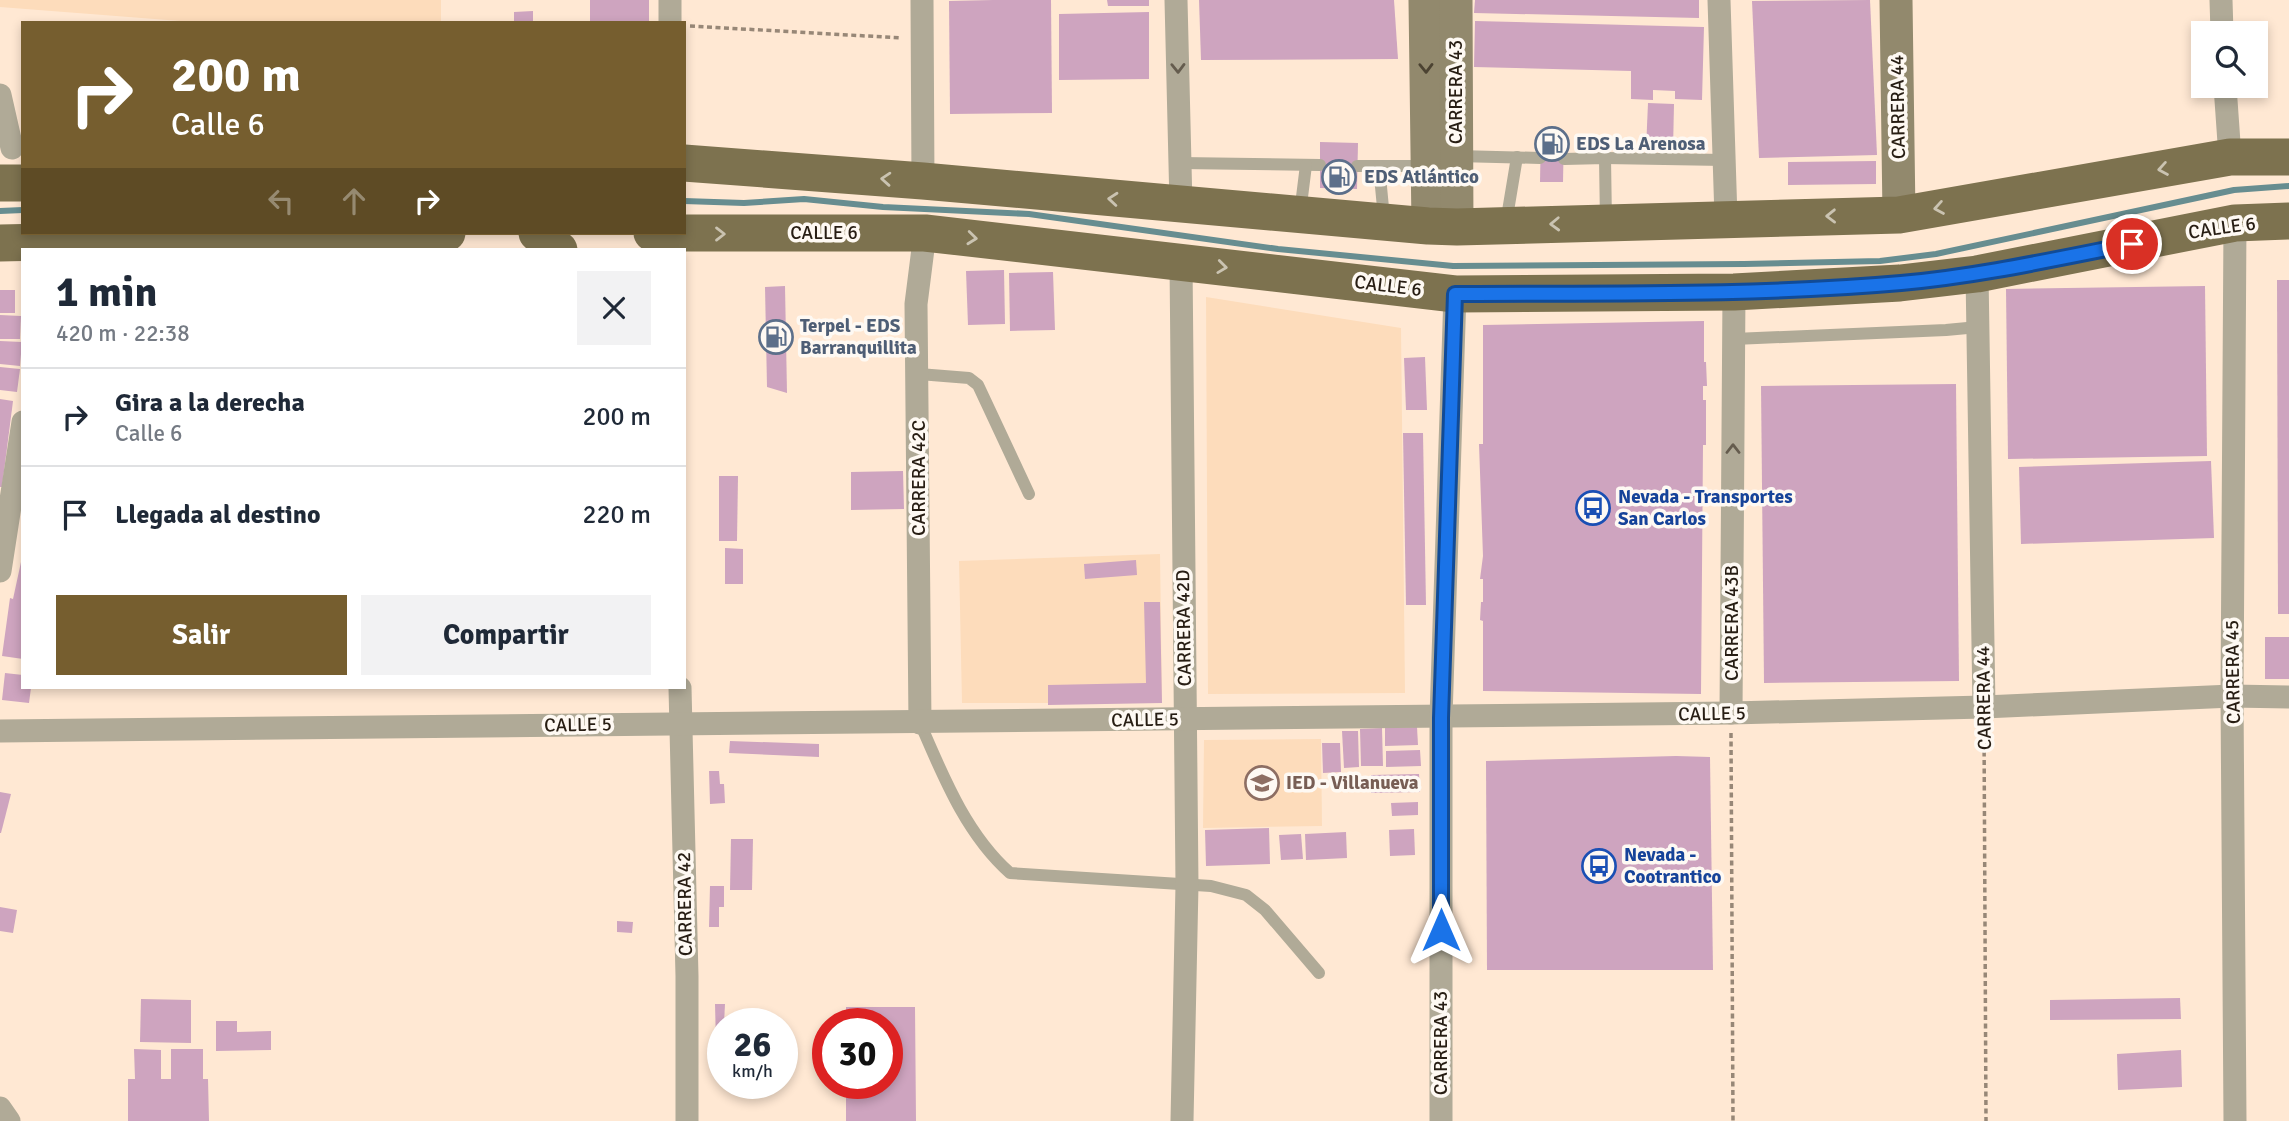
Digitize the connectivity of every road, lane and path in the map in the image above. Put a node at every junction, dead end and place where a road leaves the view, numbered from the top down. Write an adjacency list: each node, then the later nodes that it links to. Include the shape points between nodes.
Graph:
1 (670, 0): 9 (street)
2 (922, 0): 12 (street)
3 (1176, 0): 25 (street, one-way to 25)
4 (1425, 0): 23 (street, CARRERA 43, one-way to 23)
5 (1456, 0): 23 (street, CARRERA 43)
6 (1719, 0): 22 (street)
7 (1896, 0): 35 (street, CARRERA 44)
8 (2221, 0): 10 (street)
9 (670, 21)
10 (2222, 21)
11 (686, 26): 12 (path)
12 (922, 39): 30 (street)
13 (0, 95): 15 (street)
14 (2226, 98): 17 (street)
15 (12, 148)
16 (1517, 157): 19 (lane); 23 (lane); 41 (lane)
17 (2230, 157): 18 (main road); 35 (main road, one-way to 35)
18 (2289, 157)
19 (1540, 158)
20 (1605, 158): 21 (lane); 22 (lane); 39 (lane)
21 (1563, 159)
22 (1724, 160): 36 (street)
23 (1443, 161): 29 (lane); 42 (street, CARRERA 43)
24 (686, 163): 30 (main road, one-way to 24)
25 (1180, 163): 26 (lane); 33 (street)
26 (1306, 165): 27 (lane); 34 (lane)
27 (1320, 165)
28 (1357, 166): 29 (lane)
29 (1378, 166): 38 (lane)
30 (923, 181): 33 (main road, one-way to 30)
31 (0, 183): 32 (main road)
32 (21, 183)
33 (1181, 205): 34 (main road)
34 (1300, 214): 38 (main road)
35 (1899, 215): 36 (main road, one-way to 36)
36 (1726, 218): 39 (main road)
37 (2289, 221): 40 (main road, CALLE 6)
38 (1385, 222): 42 (main road)
39 (1606, 222): 41 (main road, one-way to 41)
40 (2235, 223): 50 (main road, CALLE 6); 60 (street, CARRERA 45)
41 (1506, 225): 42 (main road)
42 (1442, 227)
43 (925, 233): 44 (main road, CALLE 6, one-way to 43); 49 (main road, CALLE 6, one-way to 49); 55 (street, CARRERA 42C, via 916,304)
44 (686, 234)
45 (357, 235): 47 (main road)
46 (540, 235): 48 (main road)
47 (0, 243)
48 (556, 248)
49 (1181, 262): 52 (main road, CALLE 6, one-way to 52); 65 (street, CARRERA 42D)
50 (1977, 274): 51 (main road, CALLE 6); 53 (street, CARRERA 44)
51 (1734, 292): 52 (main road, CALLE 6); 54 (street, CARRERA 43B)
52 (1455, 294): 64 (street, CARRERA 43)
53 (1978, 327): 54 (lane); 62 (street, CARRERA 44)
54 (1734, 339): 63 (street, CARRERA 43B, one-way to 54)
55 (919, 374): 57 (lane, via 969,378 978,385); 67 (street, CARRERA 42C)
56 (21, 435): 58 (street)
57 (1029, 494)
58 (0, 571)
59 (680, 689): 66 (street, CARRERA 42)
60 (2232, 696): 61 (street, CALLE 5); 62 (street, CALLE 5); 78 (street, CARRERA 45)
61 (2289, 697)
62 (1984, 707): 63 (street, CALLE 5); 77 (path, CARRERA 44)
63 (1731, 713): 64 (street, CALLE 5); 76 (path)
64 (1441, 718): 65 (street, CALLE 5); 75 (street, CARRERA 43)
65 (1185, 719): 67 (street, CALLE 5); 69 (street, CARRERA 42D)
66 (681, 723): 67 (street, CALLE 5); 68 (street, CALLE 5); 73 (street, CARRERA 42)
67 (920, 723): 69 (lane, via 950,792 991,856 1010,873)
68 (0, 732)
69 (1187, 885): 70 (lane, via 1245,895 1265,910); 74 (street, CARRERA 42D)
70 (1319, 973)
71 (0, 1108): 72 (street)
72 (9, 1121)
73 (687, 1121)
74 (1182, 1121)
75 (1441, 1121)
76 (1734, 1121)
77 (1986, 1121)
78 (2235, 1121)

